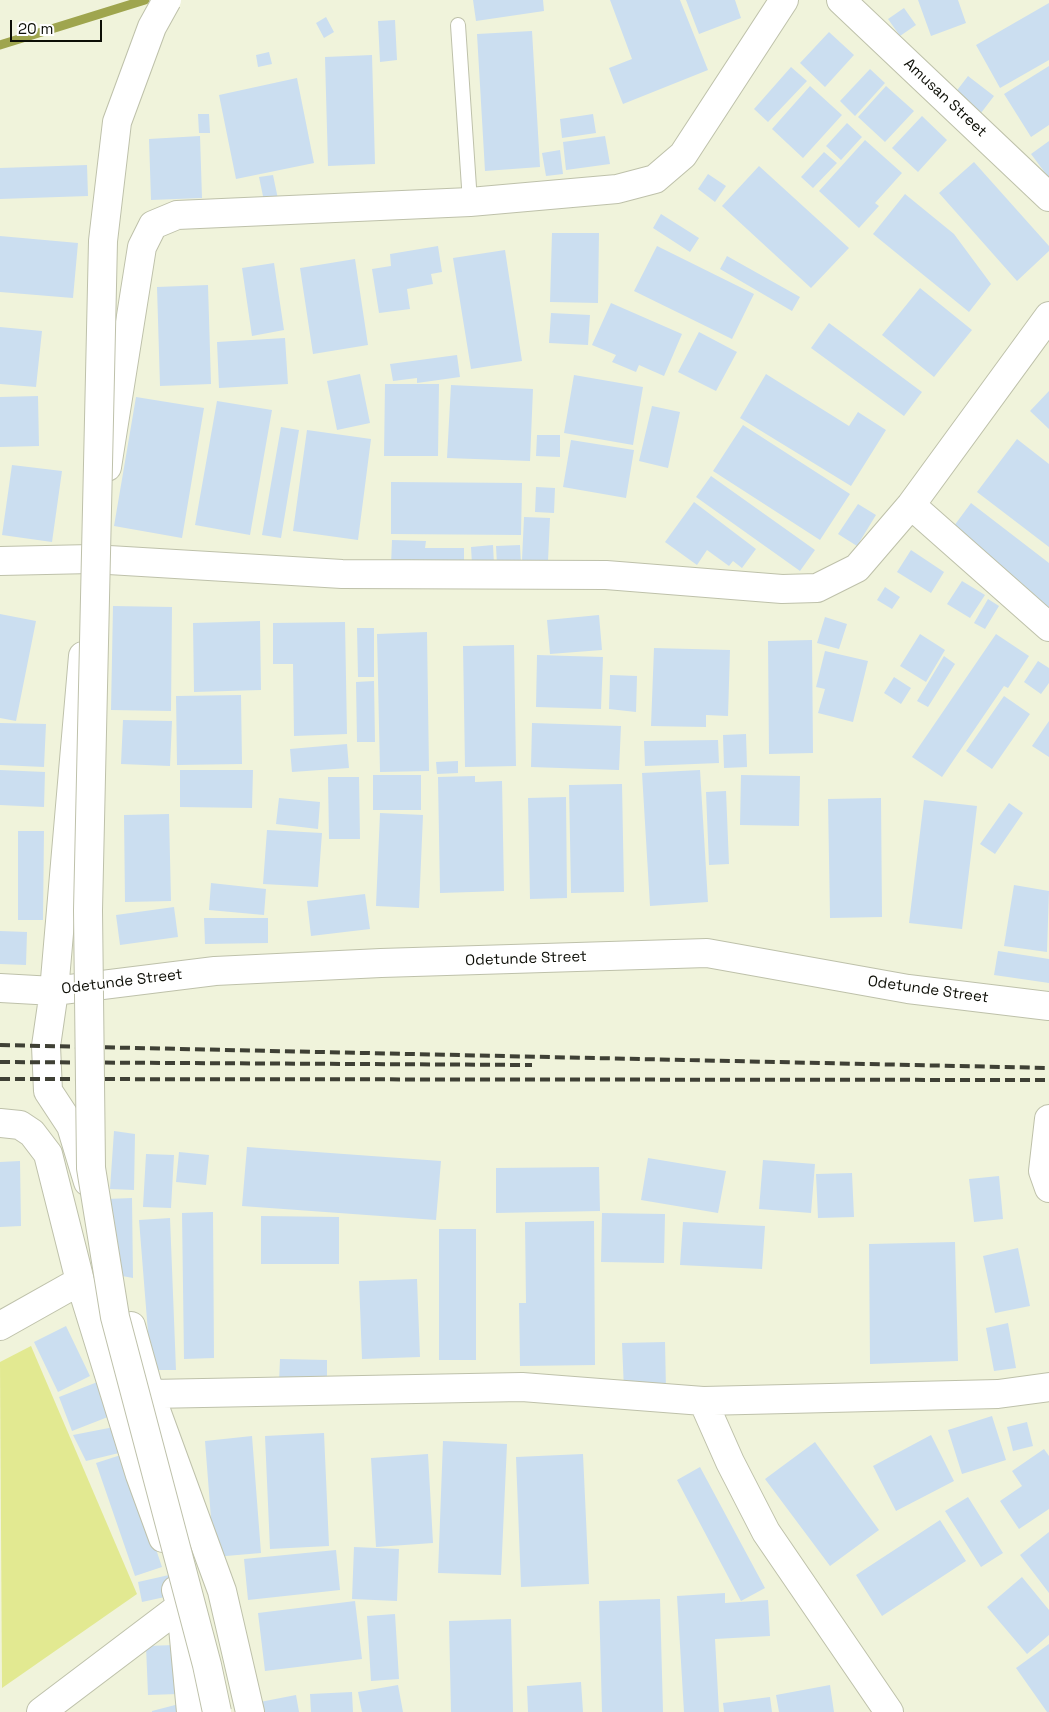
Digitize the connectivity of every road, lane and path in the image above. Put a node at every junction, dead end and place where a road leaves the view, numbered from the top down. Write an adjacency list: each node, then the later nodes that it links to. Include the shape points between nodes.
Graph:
1 (166, 0): 26 (street, bridge, via 152,26 117,122 103,241 88,910 91,1168 115,1317)
2 (784, 0): 6 (street, via 683,155 655,179 617,189)
3 (841, 0): 5 (street, Amusan Street)
4 (458, 25): 6 (lane)
5 (1049, 197)
6 (470, 202): 9 (street, via 177,216 153,225 142,247)
7 (1049, 316): 8 (street)
8 (911, 505): 9 (street, via 857,568 817,588 782,589 606,575 342,574); 11 (street)
9 (92, 559): 10 (street); 13 (street)
10 (0, 561)
11 (1049, 627)
12 (0, 988): 13 (street, Odetunde Street)
13 (54, 991): 14 (street, Odetunde Street, via 215,971 707,953 908,988); 21 (street, via 46,1046 48,1091 71,1126)
14 (1049, 1006)
15 (1049, 1119): 17 (street, via 1043,1171)
16 (0, 1123): 18 (street, via 20,1124 32,1133 48,1154)
17 (1049, 1188)
18 (80, 1281): 19 (street); 23 (street, via 165,1546)
19 (0, 1326)
20 (1049, 1386): 22 (street, via 998,1394)
21 (150, 1394): 22 (street, via 522,1387); 27 (street, via 222,1591)
22 (703, 1401): 28 (street, via 766,1532)
23 (181, 1606): 24 (street); 25 (street)
24 (41, 1712)
25 (190, 1712)
26 (217, 1712)
27 (250, 1712)
28 (889, 1712)

